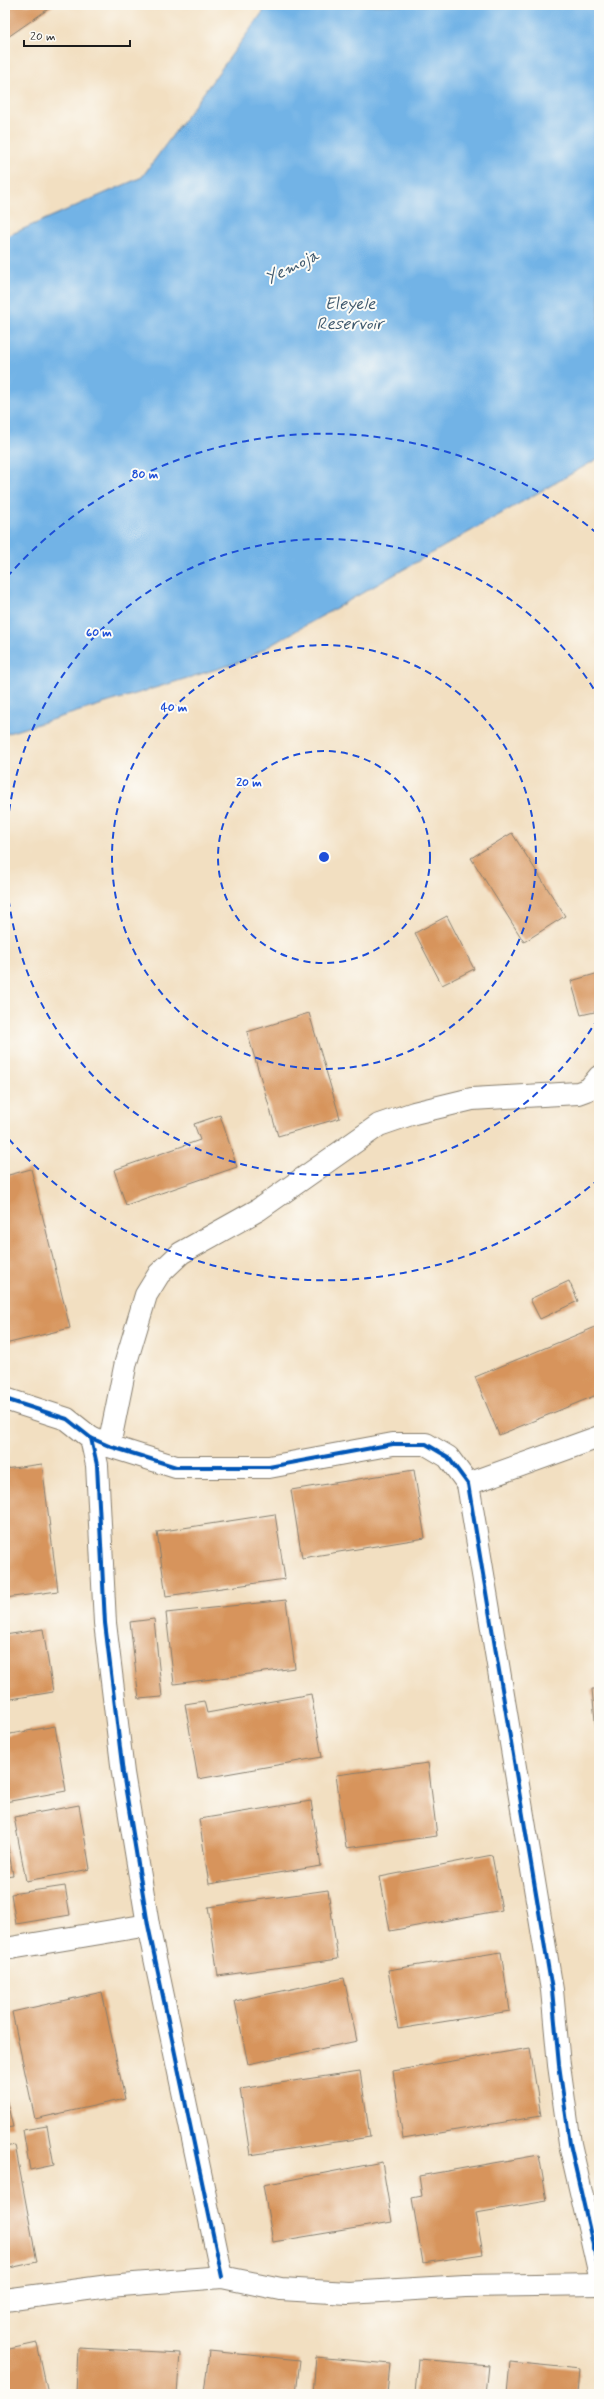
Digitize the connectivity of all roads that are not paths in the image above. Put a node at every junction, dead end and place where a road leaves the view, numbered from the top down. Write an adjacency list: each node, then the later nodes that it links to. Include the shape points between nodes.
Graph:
1 (599, 1077): 4 (street, via 590,1089 578,1093 472,1099 414,1113 379,1125 258,1210 180,1253 159,1274 146,1295)
2 (5, 1398): 4 (street, via 68,1419)
3 (599, 1437): 5 (street)
4 (100, 1442): 5 (street, via 176,1466 199,1467 269,1466 393,1444 426,1444 448,1457); 6 (street, via 97,1465 105,1624 123,1773)
5 (468, 1484): 8 (street, via 552,1990 570,2144)
6 (148, 1926): 7 (street); 9 (street)
7 (5, 1950)
8 (599, 2271)
9 (222, 2277): 10 (street, via 281,2289 348,2293 465,2286); 11 (street, via 110,2286)
10 (599, 2284)
11 (5, 2300)

